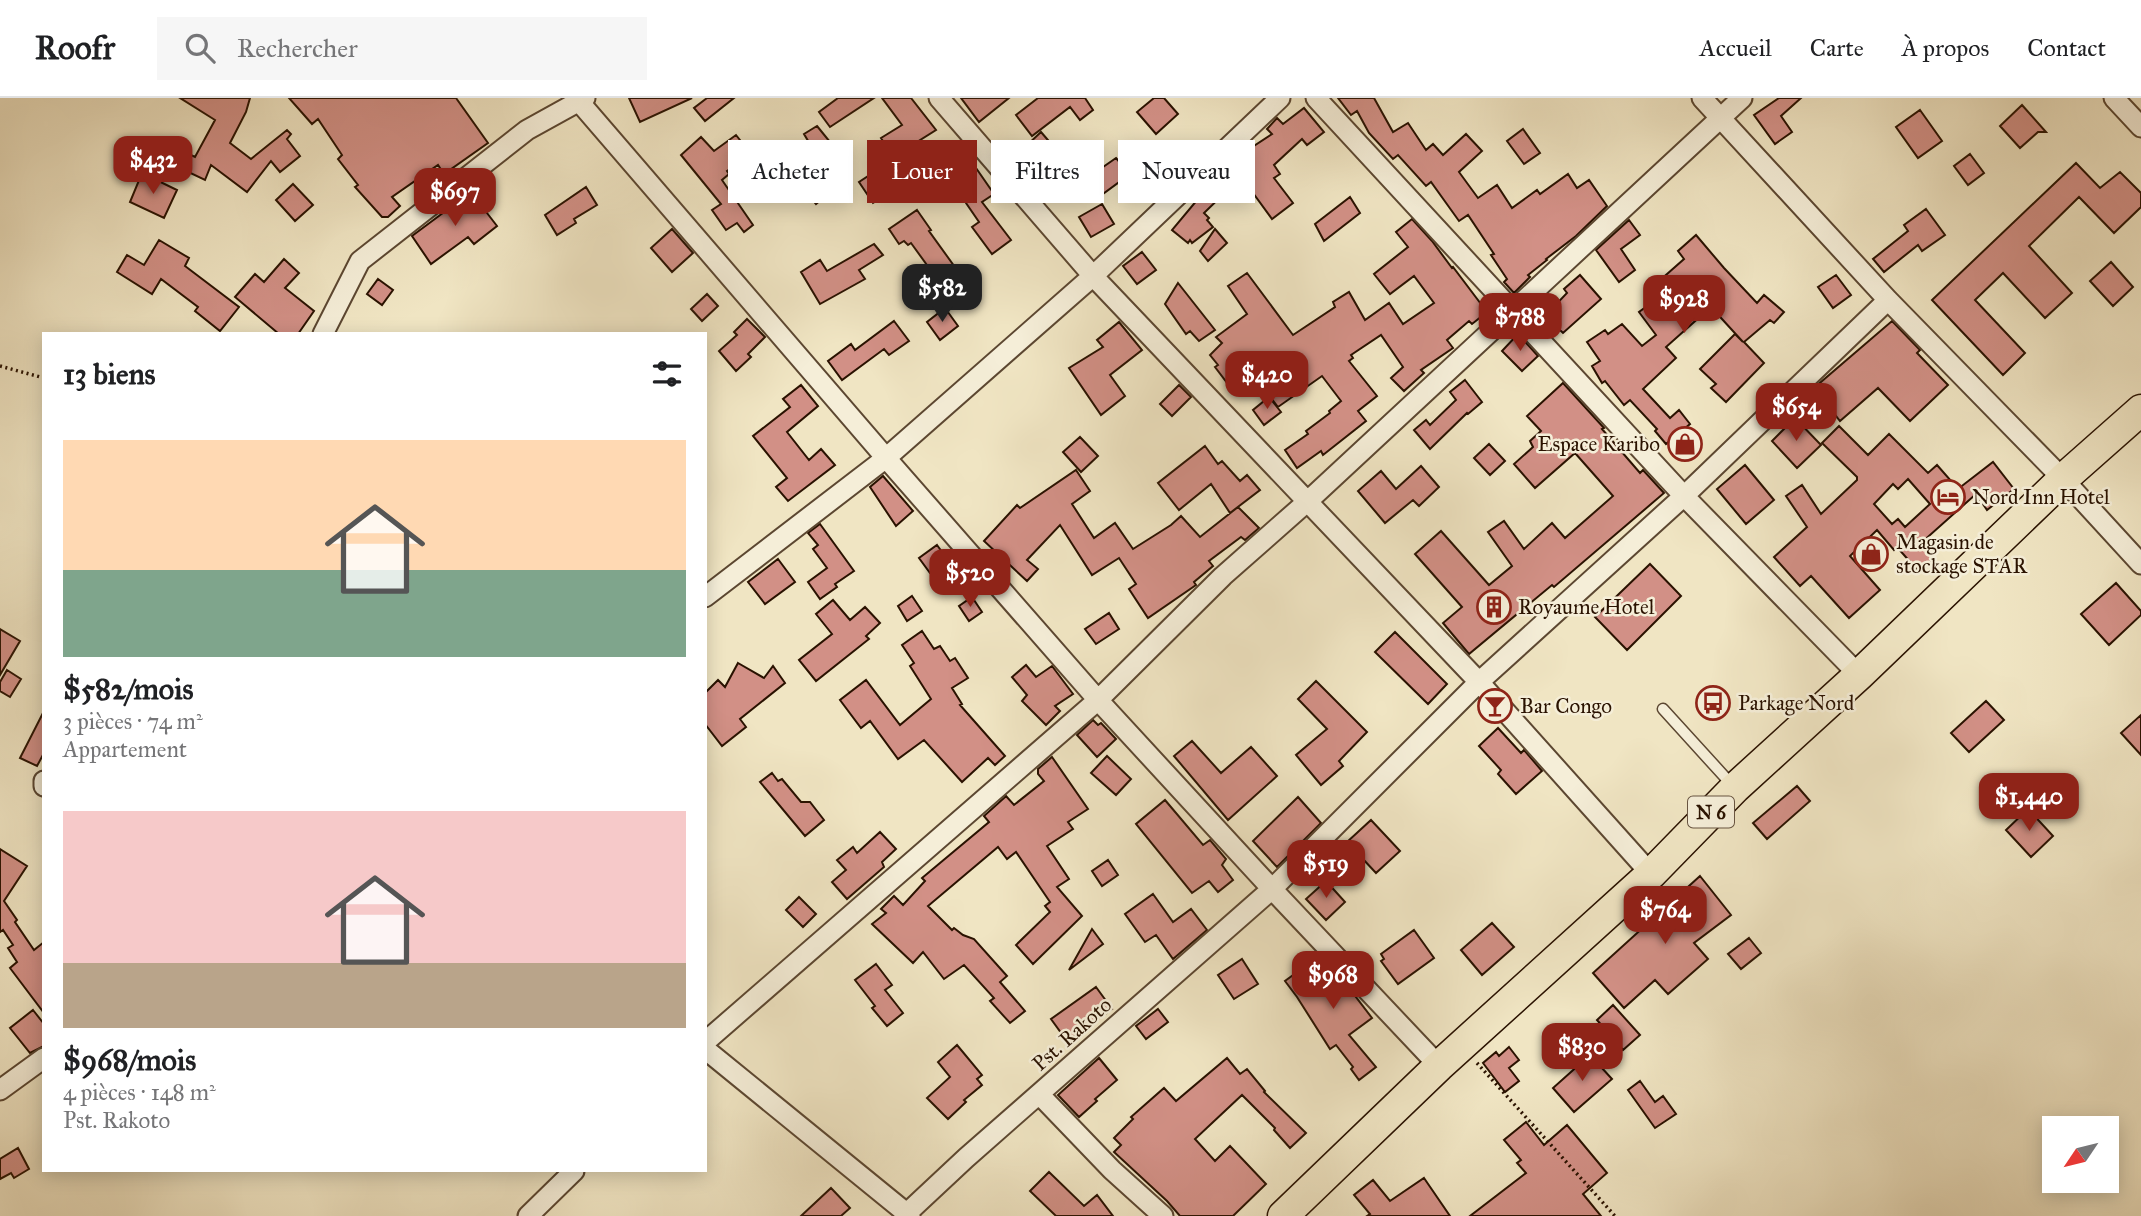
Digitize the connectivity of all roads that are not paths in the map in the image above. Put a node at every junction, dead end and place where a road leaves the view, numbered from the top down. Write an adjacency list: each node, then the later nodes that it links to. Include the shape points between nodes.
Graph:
1 (939, 98): 10 (street)
2 (1280, 98): 10 (street)
3 (1316, 98): 12 (street)
4 (1702, 98): 8 (street)
5 (1742, 98): 8 (street)
6 (2114, 98): 9 (street)
7 (580, 99): 13 (street, via 527,130 360,261); 15 (street)
8 (1720, 118): 11 (street); 12 (street)
9 (2141, 127)
10 (1093, 276): 15 (street); 18 (street)
11 (1888, 300): 16 (street); 17 (street, Pst. Rakoto)
12 (1513, 309): 17 (street); 18 (street)
13 (324, 332)
14 (2141, 410): 16 (main road, N 6)
15 (886, 458): 20 (street); 23 (street)
16 (2063, 479): 19 (street); 21 (main road, N 6)
17 (1684, 496): 21 (street); 22 (street, Pst. Rakoto)
18 (1308, 501): 22 (street); 23 (street, via 1223,576)
19 (2141, 565)
20 (707, 595)
21 (1859, 675): 25 (main road, N 6)
22 (1479, 682): 26 (street); 27 (street, Pst. Rakoto)
23 (1097, 700): 27 (street); 28 (street)
24 (1663, 709): 25 (lane)
25 (1735, 788): 26 (main road, N 6)
26 (1651, 874): 31 (main road, N 6)
27 (1272, 889): 31 (street); 33 (street, Pst. Rakoto)
28 (707, 1040)
29 (707, 1051): 35 (street)
30 (42, 1059): 32 (street)
31 (1440, 1066): 38 (main road, N 6)
32 (0, 1090)
33 (1039, 1094): 35 (street, Pst. Rakoto); 37 (street)
34 (573, 1172): 36 (street)
35 (907, 1215)
36 (528, 1216)
37 (1163, 1216)
38 (1283, 1216)

